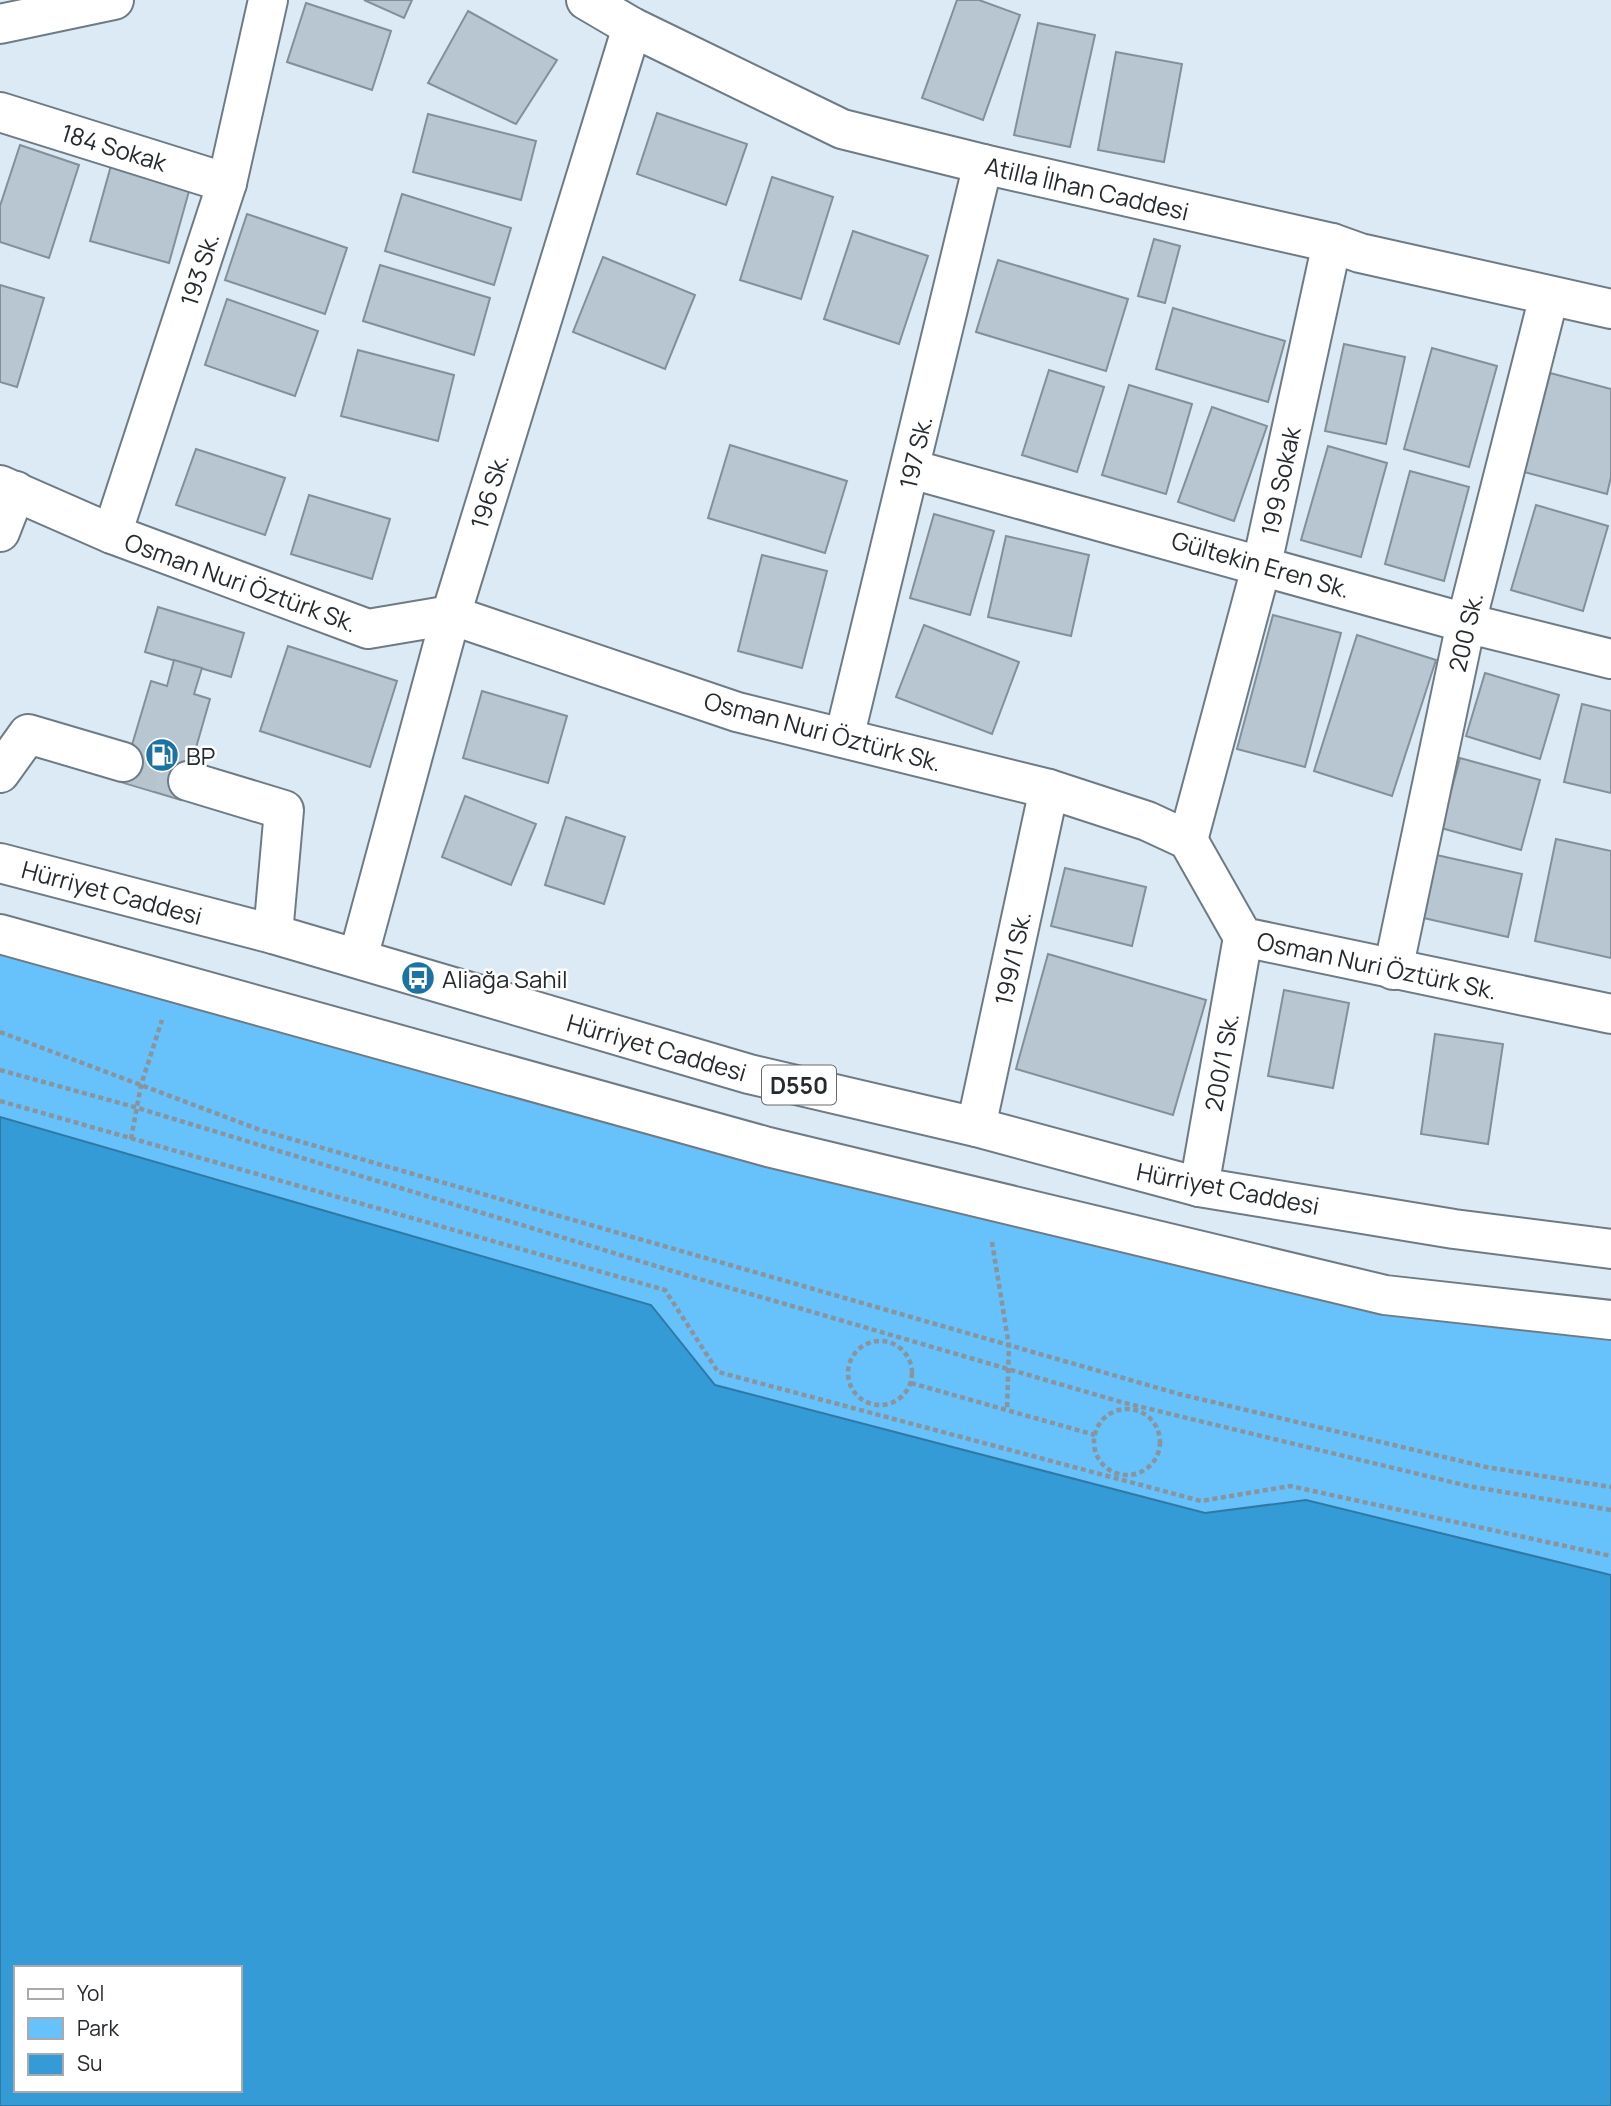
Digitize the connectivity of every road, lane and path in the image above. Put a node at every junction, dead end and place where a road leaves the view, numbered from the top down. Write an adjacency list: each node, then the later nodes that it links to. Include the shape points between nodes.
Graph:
1 (114, 0): 4 (main road)
2 (268, 0): 8 (main road, 193 Sk.)
3 (586, 0): 5 (main road, Atilla İlhan Caddesi)
4 (0, 24)
5 (632, 27): 7 (main road, Atilla İlhan Caddesi, via 842,129); 17 (main road, 196 Sk.)
6 (0, 112): 8 (main road, 184 Sokak)
7 (983, 164): 9 (main road, Atilla İlhan Caddesi); 12 (main road, 197 Sk.)
8 (227, 183): 15 (main road, 193 Sk.)
9 (1332, 243): 10 (main road, Atilla İlhan Caddesi); 16 (main road, 199 Sokak)
10 (1549, 296): 11 (main road, Atilla İlhan Caddesi); 18 (main road, 200 Sk.)
11 (1611, 309)
12 (911, 469): 16 (main road, Gültekin Eren Sk.); 20 (main road, 197 Sk.)
13 (8, 488): 14 (main road); 15 (main road, Osman Nuri Öztürk Sk.)
14 (0, 532)
15 (112, 534): 17 (main road, Osman Nuri Öztürk Sk., via 368,629)
16 (1262, 564): 18 (main road, Gültekin Eren Sk.); 25 (main road, 199 Sokak)
17 (450, 615): 20 (main road, Osman Nuri Öztürk Sk., via 737,712); 30 (main road, 196 Sk.)
18 (1466, 623): 19 (main road, Gültekin Eren Sk.); 31 (main road, 200 Sk.)
19 (1611, 659)
20 (844, 738): 24 (main road, Osman Nuri Öztürk Sk.)
21 (122, 762): 22 (main road, via 28,734)
22 (0, 773)
23 (188, 781): 28 (main road, via 284,810)
24 (1049, 789): 25 (main road, Osman Nuri Öztürk Sk., via 1147,821); 39 (main road, 199/1 Sk.)
25 (1188, 840): 29 (main road, Osman Nuri Öztürk Sk.)
26 (0, 863): 28 (main road, Hürriyet Caddesi / D550)
27 (0, 934): 44 (main road, via 768,1147 1385,1295)
28 (273, 934): 30 (main road, Hürriyet Caddesi / D550)
29 (1243, 937): 31 (main road, Osman Nuri Öztürk Sk.); 41 (main road, 200/1 Sk.)
30 (359, 958): 39 (main road, Hürriyet Caddesi / D550, via 749,1074)
31 (1393, 970): 32 (main road, Osman Nuri Öztürk Sk.)
32 (1611, 1014)
33 (162, 1020): 36 (path)
34 (0, 1032): 36 (path)
35 (0, 1070): 38 (path)
36 (141, 1085): 38 (path); 47 (path, via 260,1130)
37 (0, 1101): 40 (path)
38 (138, 1108): 40 (path); 45 (path)
39 (976, 1127): 41 (main road, Hürriyet Caddesi / D550)
40 (131, 1139): 53 (path, via 665,1290 718,1372)
41 (1199, 1187): 43 (main road, Hürriyet Caddesi / D550, via 1454,1229)
42 (992, 1241): 47 (path)
43 (1611, 1248)
44 (1611, 1320)
45 (891, 1335): 46 (path); 48 (path)
46 (888, 1341): 49 (path, via 906,1353); 50 (path, via 867,1343 848,1368 851,1389)
47 (1009, 1346): 48 (path); 56 (path, via 1178,1394 1486,1467)
48 (1007, 1369): 51 (path); 52 (path)
49 (911, 1383): 50 (path, via 898,1400); 52 (path)
50 (878, 1406): 53 (path)
51 (1138, 1409): 54 (path, via 1106,1417); 55 (path, via 1159,1434 1157,1455 1143,1471); 57 (path, via 1468,1486)
52 (1007, 1410): 54 (path)
53 (873, 1413): 55 (path)
54 (1095, 1435): 55 (path, via 1097,1457)
55 (1122, 1477): 58 (path, via 1201,1501 1290,1486)
56 (1611, 1487)
57 (1611, 1510)
58 (1611, 1556)

